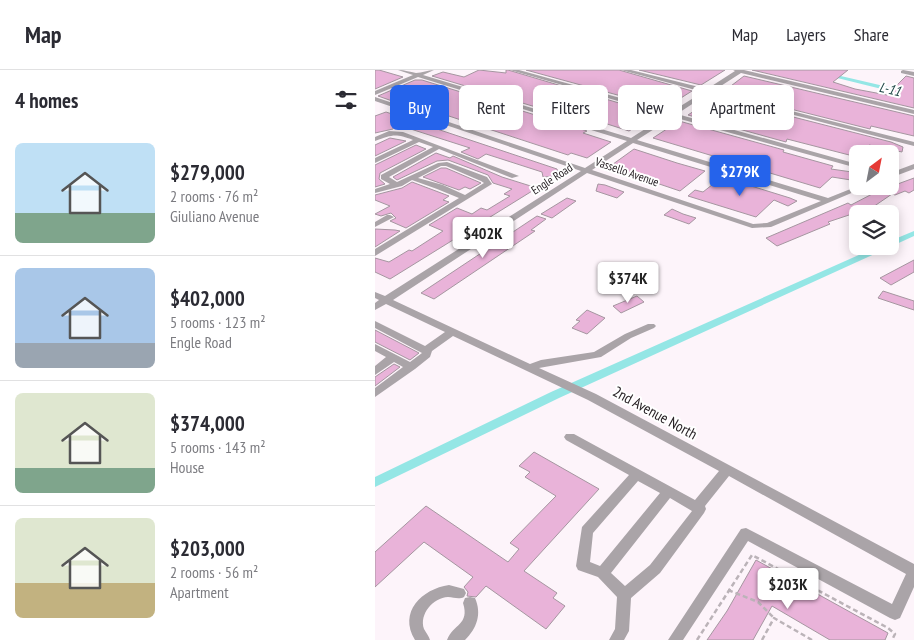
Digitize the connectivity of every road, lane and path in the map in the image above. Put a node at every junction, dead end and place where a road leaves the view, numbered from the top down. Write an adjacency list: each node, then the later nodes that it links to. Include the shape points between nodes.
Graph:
1 (401, 70): 8 (street)
2 (431, 70): 8 (street)
3 (513, 70): 13 (street)
4 (624, 70): 10 (street)
5 (739, 70): 9 (street, Engle Road); 14 (street)
6 (903, 72): 7 (street)
7 (914, 74)
8 (418, 75): 11 (street); 20 (street)
9 (718, 85)
10 (692, 88)
11 (375, 93)
12 (375, 99): 26 (street, Vassello Avenue)
13 (618, 99)
14 (914, 112)
15 (794, 114): 21 (street)
16 (682, 117): 24 (street)
17 (649, 130): 20 (street, Engle Road)
18 (375, 139): 19 (street, via 395,132)
19 (418, 140): 22 (street); 23 (street)
20 (632, 141): 26 (street, Engle Road); 34 (street)
21 (914, 144)
22 (438, 147): 28 (street); 30 (street, via 384,177)
23 (375, 161)
24 (849, 164)
25 (914, 166): 27 (street)
26 (586, 170): 34 (street, Vassello Avenue, via 758,227); 39 (street, Engle Road)
27 (899, 173)
28 (515, 176)
29 (412, 178): 30 (street); 33 (street); 33 (street, via 434,165 443,164 487,181 487,186)
30 (397, 185): 31 (street)
31 (375, 191)
32 (849, 193): 34 (street)
33 (465, 198): 37 (street)
34 (829, 201)
35 (390, 217): 36 (street)
36 (375, 225)
37 (375, 253)
38 (375, 295): 39 (street, 2nd Avenue North)
39 (386, 300): 40 (street, Engle Road); 43 (street, 2nd Avenue North)
40 (375, 307)
41 (375, 324): 45 (street)
42 (651, 326): 48 (street, via 597,355)
43 (453, 331): 45 (street); 48 (street, 2nd Avenue North)
44 (375, 347): 46 (street)
45 (426, 351): 47 (street, via 426,356)
46 (393, 357): 47 (street); 49 (street)
47 (411, 367): 50 (street)
48 (532, 367): 52 (street, 2nd Avenue North)
49 (375, 370)
50 (375, 393)
51 (570, 437): 53 (street)
52 (727, 470): 55 (street); 56 (street, 2nd Avenue North)
53 (637, 474): 54 (street); 57 (street, via 587,531 583,566)
54 (668, 491): 55 (street); 57 (street)
55 (696, 507): 60 (street, via 700,509 655,569)
56 (914, 571): 68 (street, via 895,613 746,533)
57 (603, 573): 60 (street)
58 (729, 590): 63 (path, via 758,602); 64 (path, via 752,555); 69 (path)
59 (459, 593): 65 (street, via 445,591 427,600 416,616)
60 (624, 595): 67 (street, via 622,631)
61 (470, 603): 66 (street, via 472,616 469,626)
62 (882, 616): 64 (path)
63 (774, 618): 70 (path); 71 (path)
64 (879, 624): 72 (path, via 895,634)
65 (417, 638)
66 (454, 640)
67 (616, 640)
68 (675, 640)
69 (697, 640)
70 (762, 640)
71 (812, 640)
72 (892, 640)

